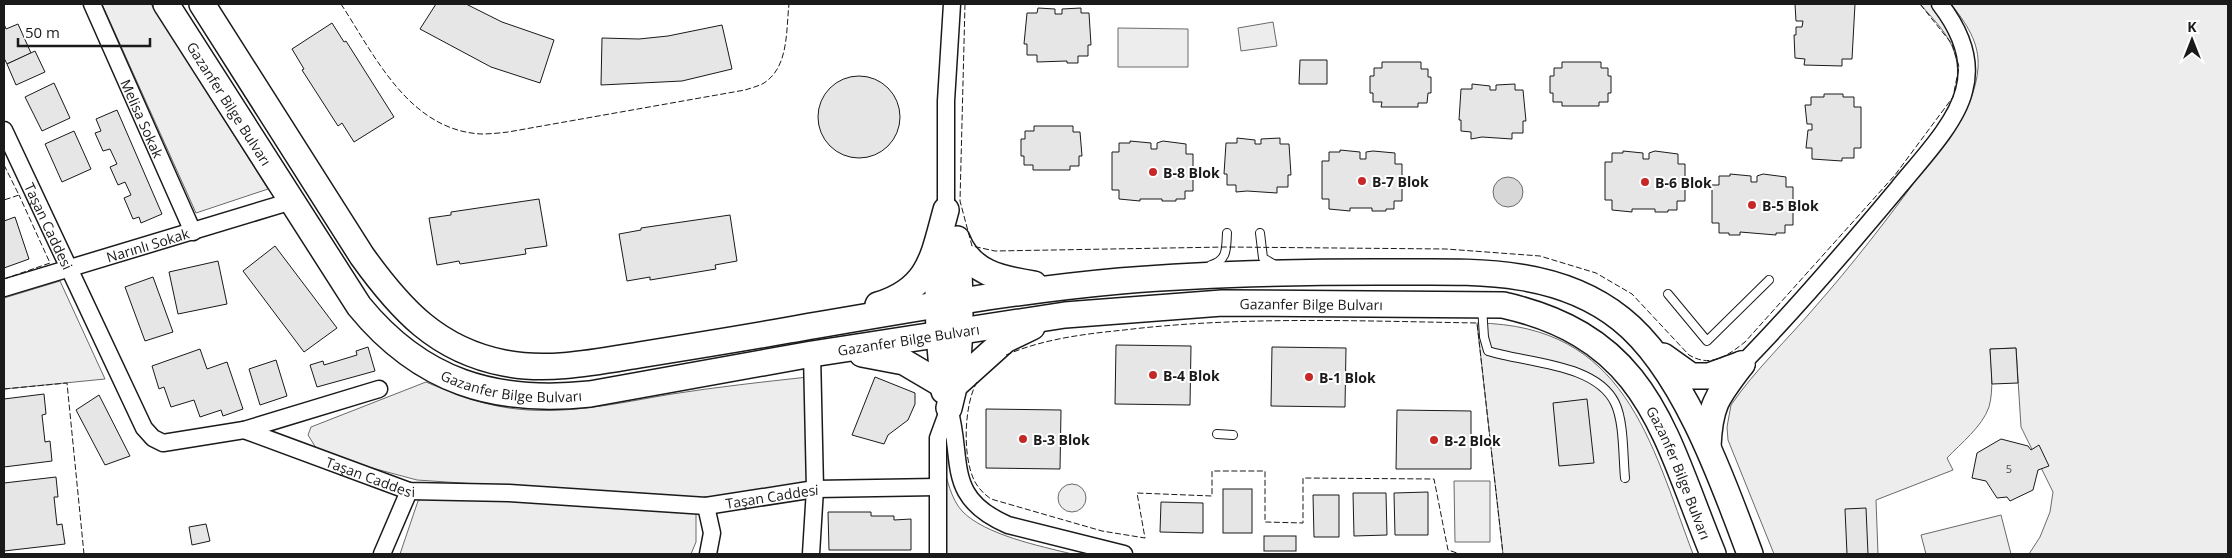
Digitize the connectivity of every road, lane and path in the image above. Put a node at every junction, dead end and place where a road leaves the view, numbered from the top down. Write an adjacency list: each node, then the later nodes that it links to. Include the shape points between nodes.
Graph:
1 (92, 4): 9 (street, Melisa Sokak)
2 (166, 4): 7 (main road, Gazanfer Bilge Bulvarı)
3 (202, 4): 23 (main road, Gazanfer Bilge Bulvarı, via 388,293 415,320 447,341 505,364 547,366 589,363)
4 (952, 4): 8 (street, via 946,101)
5 (1940, 4): 28 (street, via 1961,38 1968,59 1964,92 1944,132 1832,267)
6 (4, 130): 13 (street, Taşan Caddesi)
7 (292, 201): 9 (street, Narınlı Sokak); 27 (main road, Gazanfer Bilge Bulvarı, via 380,331 406,354 428,367 483,390 520,396 563,397)
8 (946, 210): 12 (main road)
9 (193, 232): 13 (street, Narınlı Sokak)
10 (1227, 233): 16 (lane, via 1226,253 1219,262)
11 (1260, 234): 14 (lane, via 1263,258 1272,264)
12 (948, 244): 18 (main road, via 988,274); 20 (main road); 23 (main road, via 906,294)
13 (69, 268): 17 (street, Narınlı Sokak); 31 (street, Taşan Caddesi, via 144,428 153,438 163,443)
14 (1402, 273): 16 (main road, via 1298,272); 26 (main road, via 1497,274 1559,285 1616,315)
15 (1769, 280): 19 (lane, via 1707,340)
16 (1119, 281): 18 (main road)
17 (4, 288)
18 (1061, 288): 20 (main road)
19 (1668, 294)
20 (949, 303): 23 (main road); 24 (main road)
21 (1482, 303): 22 (main road, Gazanfer Bilge Bulvarı, via 1222,303); 35 (lane, via 1488,351 1590,376 1608,393 1618,412); 45 (main road, Gazanfer Bilge Bulvarı, via 1517,308 1558,321 1579,331 1619,362 1659,422)
22 (1064, 316): 24 (main road, Gazanfer Bilge Bulvarı); 30 (main road, via 1005,340)
23 (804, 328)
24 (949, 333): 25 (main road, Gazanfer Bilge Bulvarı); 30 (main road)
25 (843, 350): 27 (main road, Gazanfer Bilge Bulvarı); 30 (main road, via 904,362)
26 (1652, 350): 28 (main road, via 1691,376 1709,376); 34 (main road, via 1671,376)
27 (812, 354): 37 (street)
28 (1742, 364): 34 (main road, via 1721,391 1710,416)
29 (379, 389): 31 (street)
30 (949, 393): 36 (street, via 938,438); 44 (street, via 958,475 975,506 1008,524)
31 (244, 430): 38 (street, Taşan Caddesi)
32 (1217, 434): 33 (lane)
33 (1233, 435)
34 (1708, 451): 46 (main road)
35 (1625, 478)
36 (937, 487): 37 (street, Taşan Caddesi); 43 (street)
37 (816, 489): 39 (street, Taşan Caddesi); 42 (street)
38 (409, 491): 39 (street, Taşan Caddesi, via 509,493); 40 (street)
39 (706, 506): 41 (street, via 712,532)
40 (382, 554)
41 (708, 554)
42 (811, 554)
43 (938, 554)
44 (1124, 554)
45 (1713, 554)
46 (1750, 554)

